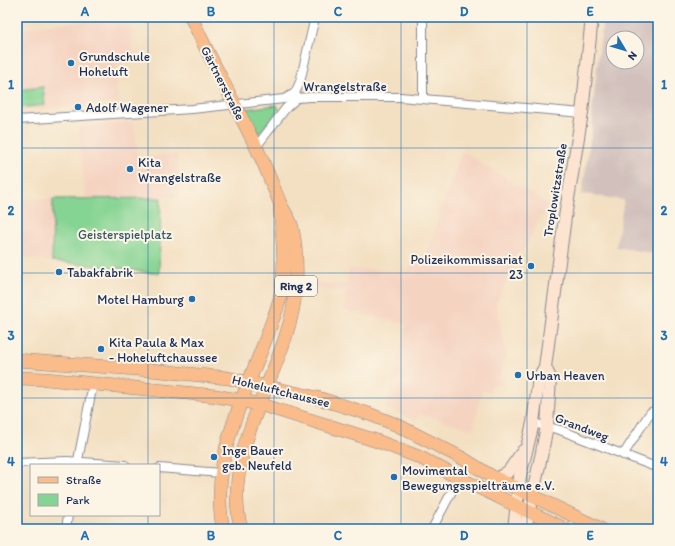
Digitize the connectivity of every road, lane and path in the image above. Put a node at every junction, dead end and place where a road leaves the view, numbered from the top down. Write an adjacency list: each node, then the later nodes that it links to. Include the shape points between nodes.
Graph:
1 (191, 17): 7 (main road, Gärtnerstraße / Ring 2)
2 (315, 17): 5 (street)
3 (423, 17): 6 (street)
4 (592, 17): 8 (street, Troplowitzstraße)
5 (296, 96): 6 (street, Wrangelstraße); 7 (street, Wrangelstraße); 10 (street)
6 (423, 99): 8 (street, Wrangelstraße)
7 (233, 103): 9 (street, Wrangelstraße); 10 (main road, Gärtnerstraße / Ring 2)
8 (582, 112): 13 (street, Troplowitzstraße)
9 (17, 120)
10 (256, 147): 11 (main road, Gärtnerstraße / Ring 2)
11 (280, 203): 15 (main road, Gärtnerstraße / Ring 2, via 284,265 282,286 276,312); 17 (main road, Gärtnerstraße / Ring 2, via 292,226 296,284 289,325)
12 (17, 360): 15 (main road, Hoheluftchaussee, via 150,370)
13 (545, 366): 21 (street, Troplowitzstraße, via 539,377); 22 (street, Troplowitzstraße, via 550,378)
14 (17, 378): 16 (main road, Hoheluftchaussee)
15 (249, 382): 17 (main road, Hoheluftchaussee); 18 (main road, Gärtnerstraße / Ring 2)
16 (92, 384): 18 (main road, Hoheluftchaussee); 26 (street)
17 (266, 386): 19 (main road, Gärtnerstraße / Ring 2); 32 (main road, Hoheluftchaussee, via 318,398 397,424)
18 (241, 401): 19 (main road, Hoheluftchaussee); 30 (main road, Ring 2)
19 (258, 404): 31 (main road, Hoheluftchaussee, via 377,441 419,457); 39 (main road, Ring 2, via 238,480 237,504)
20 (658, 410): 24 (street, via 651,412)
21 (533, 423): 22 (street, Grandweg); 23 (street, Troplowitzstraße); 33 (street, via 534,447)
22 (547, 426): 24 (street, Grandweg); 33 (street, Troplowitzstraße)
23 (528, 444): 32 (street, via 512,467); 33 (street, Troplowitzstraße, via 520,476)
24 (623, 455): 29 (street, Grandweg)
25 (17, 463): 26 (street)
26 (77, 463): 27 (street)
27 (101, 464)
28 (160, 468): 30 (street)
29 (658, 468)
30 (221, 473): 38 (main road, Ring 2)
31 (459, 478): 33 (main road, Hoheluftchaussee); 40 (street)
32 (497, 479): 33 (main road, Hoheluftchaussee)
33 (524, 501): 41 (street); 42 (street); 43 (main road); 44 (main road)
34 (68, 516): 36 (street)
35 (63, 529): 36 (street)
36 (66, 529): 37 (street)
37 (70, 529)
38 (223, 529)
39 (241, 529)
40 (432, 529)
41 (514, 529)
42 (525, 529)
43 (565, 529)
44 (601, 529)

